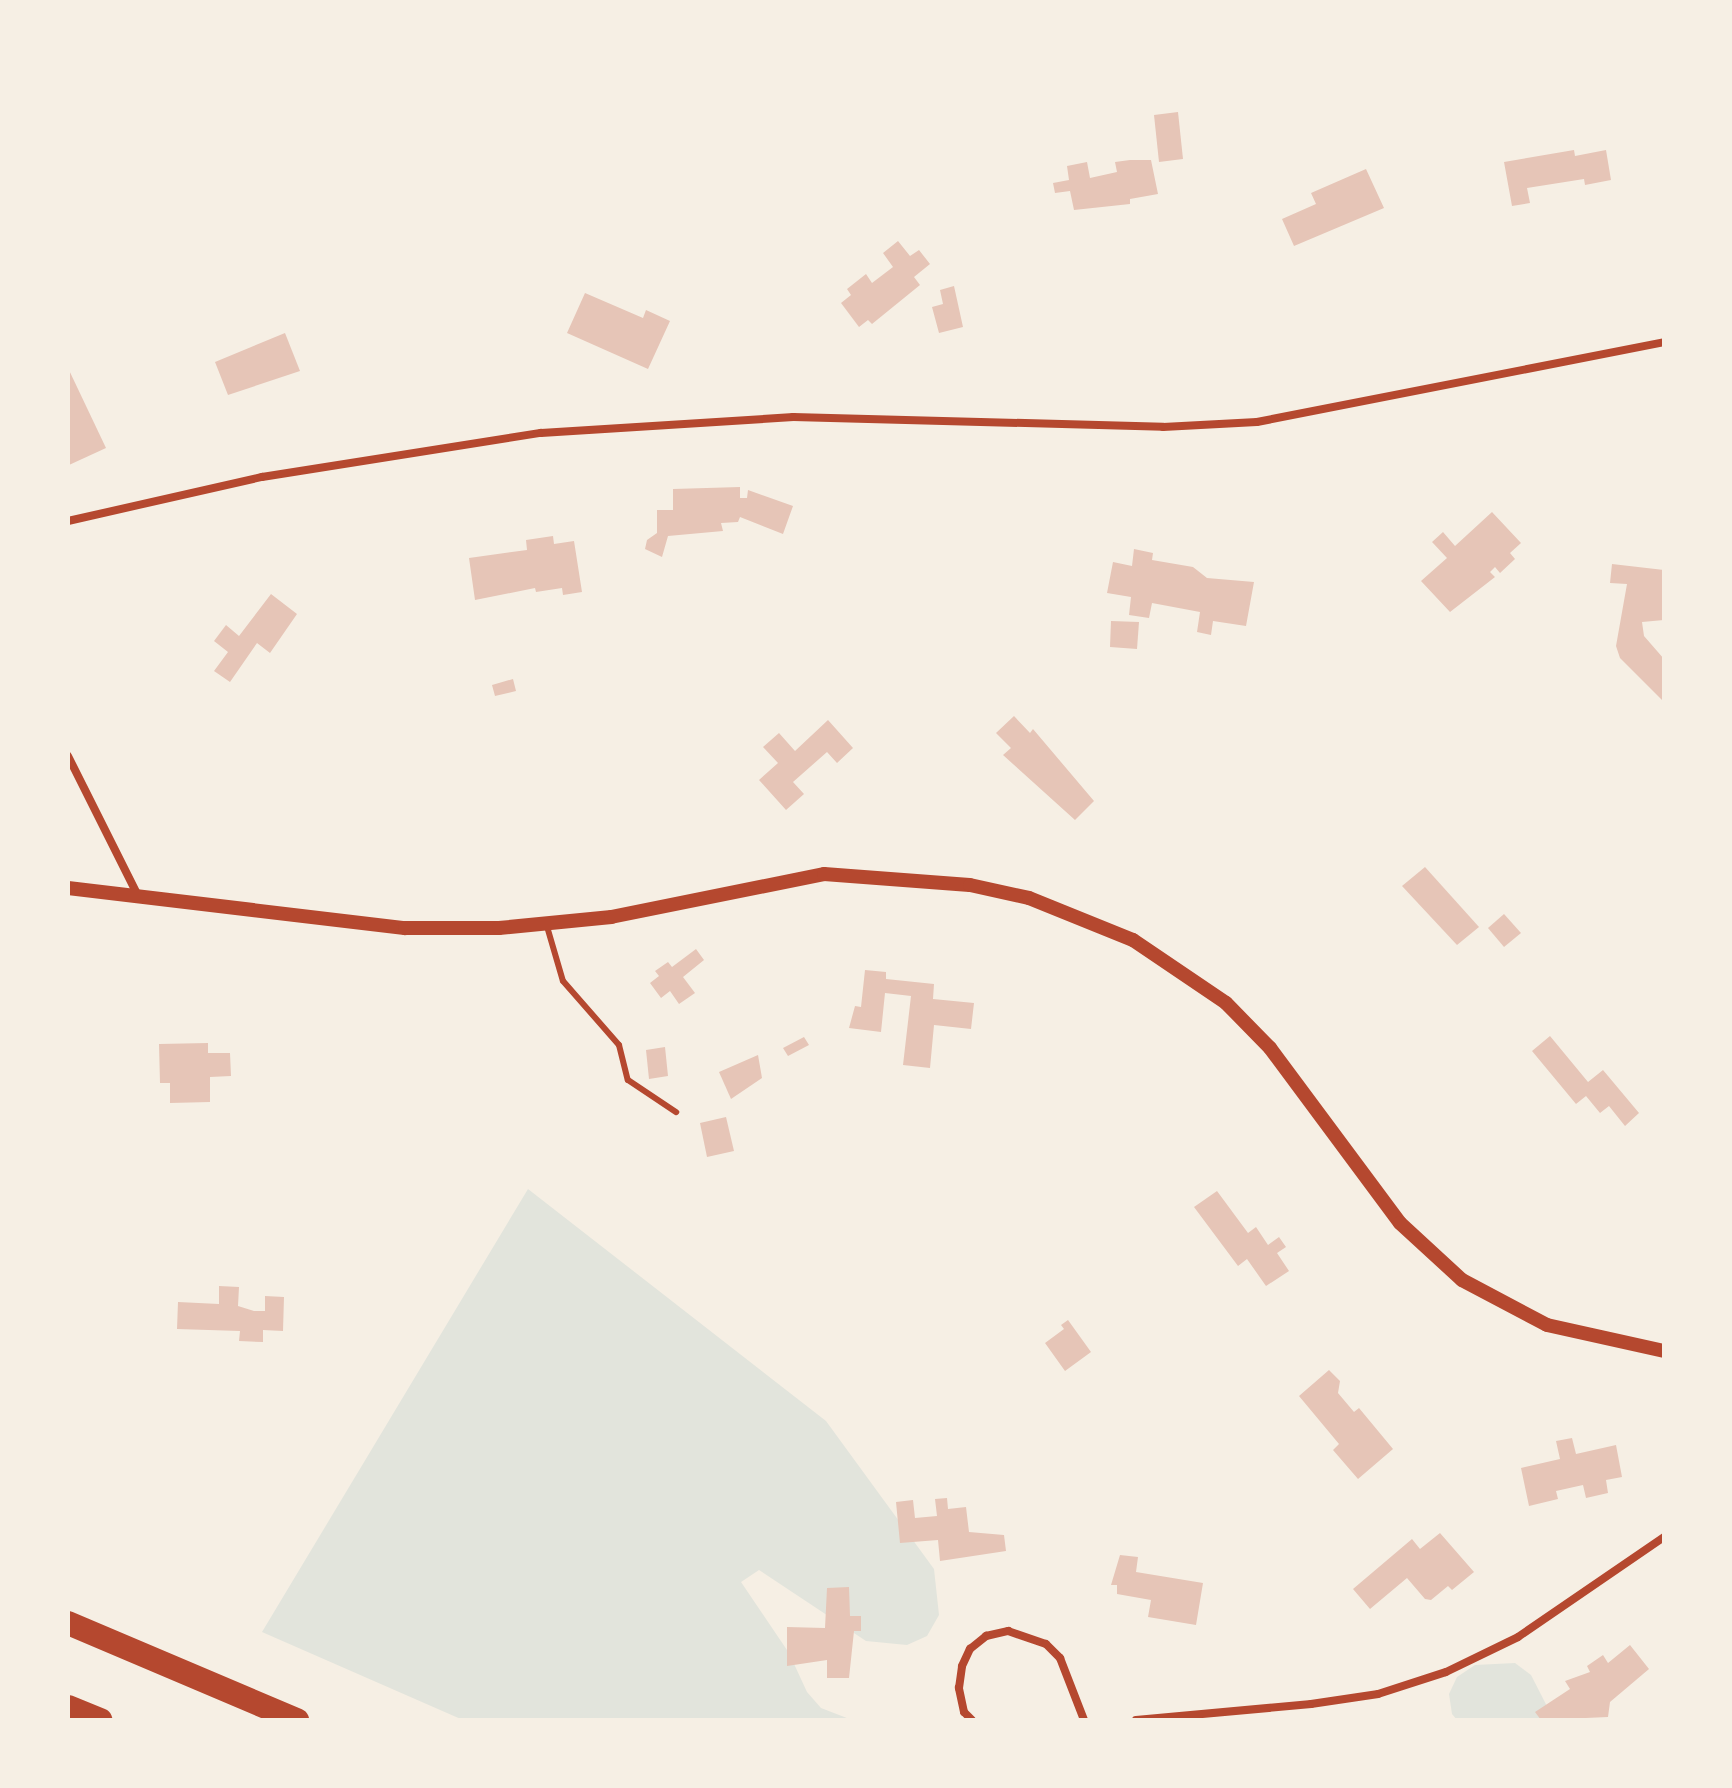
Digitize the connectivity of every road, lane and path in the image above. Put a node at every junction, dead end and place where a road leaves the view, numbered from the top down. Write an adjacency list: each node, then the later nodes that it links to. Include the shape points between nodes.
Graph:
1 (1664, 342): 2 (street, via 1257,422 1163,427 793,417 541,433 262,477)
2 (68, 521)
3 (68, 756): 5 (street)
4 (68, 888): 5 (street)
5 (138, 896): 6 (street, via 405,928)
6 (546, 923): 7 (lane, via 563,981 619,1045 628,1080); 8 (street, via 700,901 824,874 970,885 1089,919 1133,940 1226,1003 1270,1048 1400,1223 1462,1280 1547,1325)
7 (676, 1112)
8 (1664, 1351)
9 (1664, 1537): 16 (street, via 1518,1637 1446,1672 1378,1694)
10 (68, 1623): 13 (highway)
11 (68, 1707): 12 (highway)
12 (100, 1720)
13 (297, 1720)
14 (972, 1720): 15 (street, via 964,1712 959,1688 962,1666 970,1649 986,1636 1008,1631 1046,1644 1060,1658)
15 (1084, 1720)
16 (1136, 1720)

